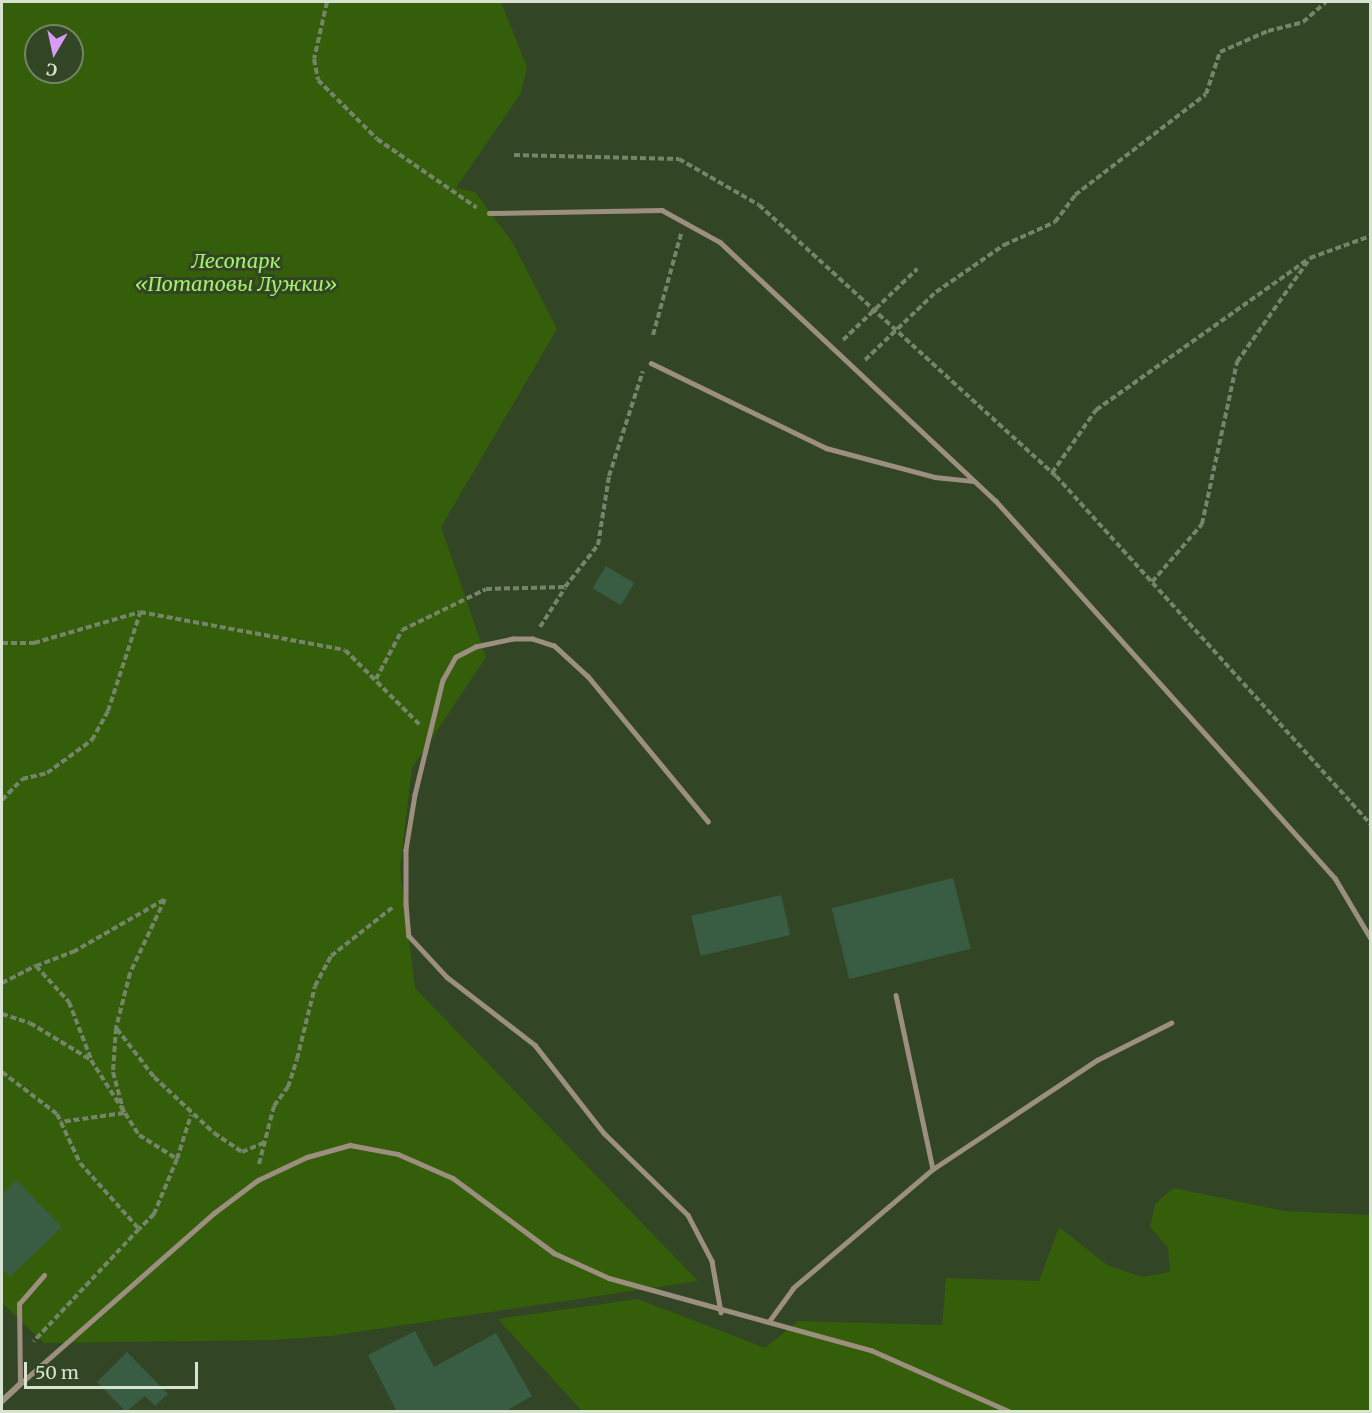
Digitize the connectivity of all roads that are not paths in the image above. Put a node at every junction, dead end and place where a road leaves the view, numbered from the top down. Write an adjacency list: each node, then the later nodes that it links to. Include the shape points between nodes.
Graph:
1 (489, 213): 3 (lane, via 662,210 685,222 720,242 836,347)
2 (651, 363): 3 (lane, via 826,448 935,477)
3 (974, 481): 5 (lane, via 1098,611 1335,878)
4 (708, 822): 10 (lane, via 588,677 554,646 533,639 476,647 456,657 443,680 406,850 406,904 409,936 447,976 535,1046 604,1133 688,1215 712,1262)
5 (1371, 937)
6 (896, 995): 8 (lane)
7 (1171, 1023): 8 (lane, via 1097,1060)
8 (933, 1169): 11 (lane, via 793,1288)
9 (45, 1275): 12 (lane, via 18,1304)
10 (721, 1312): 11 (lane); 12 (lane, via 609,1278 554,1253 453,1178 398,1154 351,1145 307,1157 258,1180 214,1213)
11 (770, 1320): 14 (lane, via 871,1350)
12 (20, 1384): 13 (street)
13 (2, 1401)
14 (1011, 1412)

